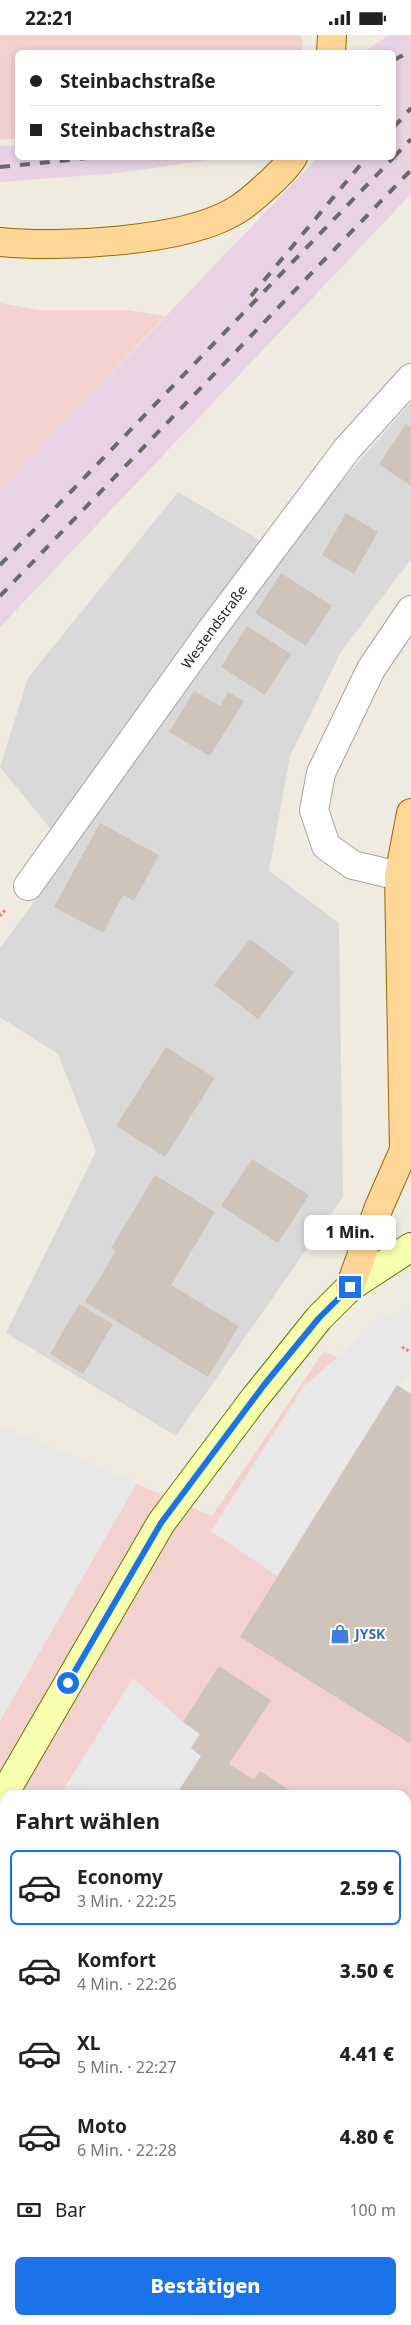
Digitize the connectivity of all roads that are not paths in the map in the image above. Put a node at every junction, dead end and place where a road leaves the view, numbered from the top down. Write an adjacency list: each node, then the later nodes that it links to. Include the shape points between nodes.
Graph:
1 (332, 35): 2 (main road)
2 (331, 50)
3 (291, 160): 4 (main road, via 259,193 234,212 203,224 164,234 111,241 22,245)
4 (0, 242)
5 (411, 378): 9 (street, Westendstraße, via 346,449)
6 (411, 610): 8 (street, via 371,669 321,773 314,810 326,846 353,865)
7 (411, 813): 8 (main road)
8 (399, 876): 10 (main road)
9 (28, 885)
10 (407, 1048): 11 (main road)
11 (407, 1158): 13 (main road, via 379,1207)
12 (411, 1247): 13 (street)
13 (350, 1287): 14 (street, via 319,1318 271,1377 161,1523)
14 (6, 1790)

